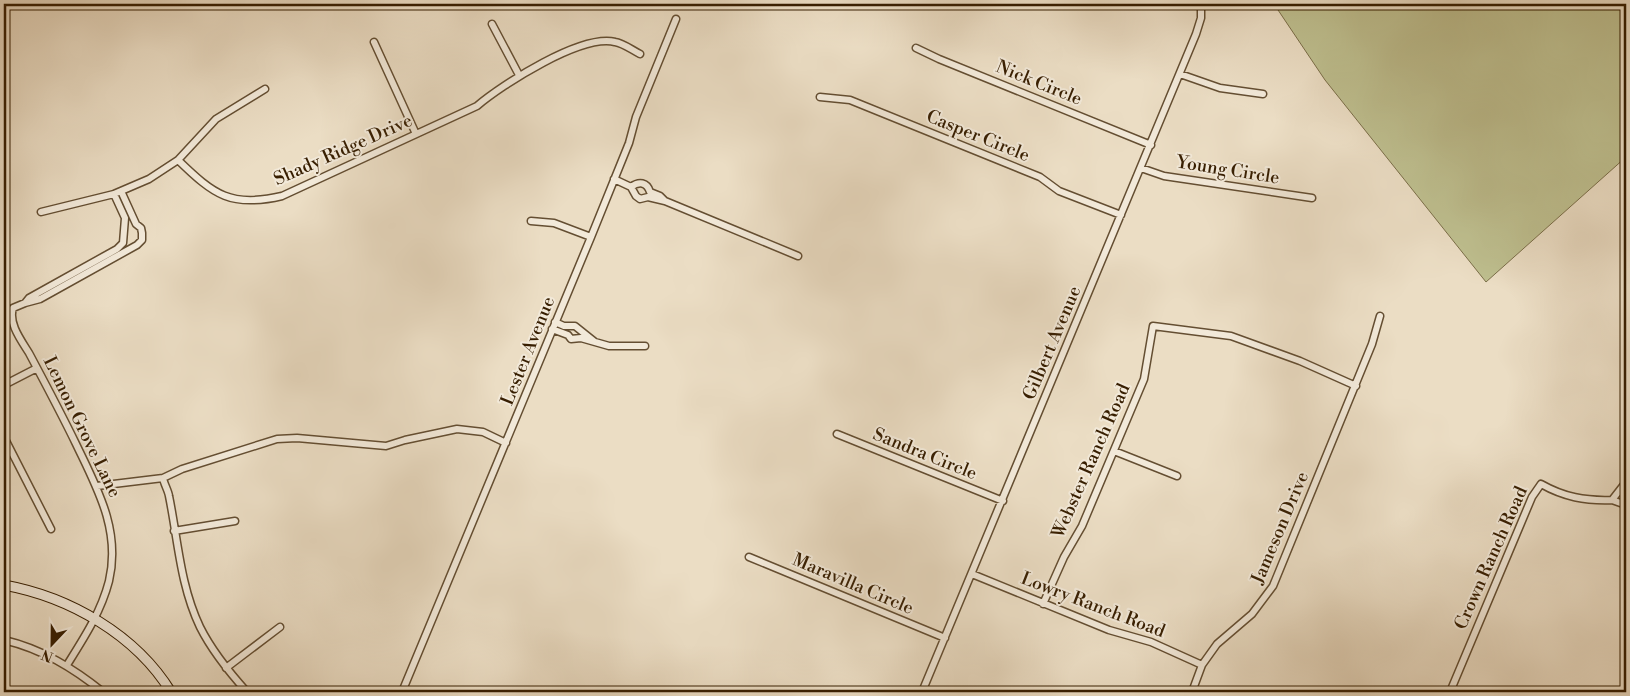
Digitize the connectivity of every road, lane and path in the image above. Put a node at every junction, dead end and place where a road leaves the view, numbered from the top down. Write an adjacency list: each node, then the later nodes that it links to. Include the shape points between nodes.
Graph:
1 (1201, 4): 7 (street, Gilbert Avenue, via 1201,18)
2 (676, 19): 16 (street, Lester Avenue)
3 (492, 24): 8 (street)
4 (374, 42): 12 (street)
5 (916, 48): 13 (street, Nick Circle)
6 (640, 54): 8 (street, Shady Ridge Drive, via 616,42 596,42 579,46)
7 (1180, 74): 10 (street, via 1220,88); 13 (street, Gilbert Avenue)
8 (519, 75): 12 (street, Shady Ridge Drive, via 477,106)
9 (265, 89): 14 (street, via 216,119)
10 (1263, 94)
11 (820, 97): 23 (street, Casper Circle, via 850,100 1040,177 1059,191)
12 (416, 134): 14 (street, Shady Ridge Drive, via 282,196 265,200 247,200 215,192)
13 (1151, 145): 15 (street, Gilbert Avenue)
14 (178, 160): 18 (street, via 149,179)
15 (1141, 168): 20 (street, Young Circle, via 1164,176); 23 (street, Gilbert Avenue)
16 (614, 180): 17 (street); 25 (street, Lester Avenue)
17 (631, 187): 21 (street, via 640,199 648,197); 21 (street, via 645,184 650,192)
18 (121, 191): 19 (street); 27 (street, via 141,228 142,240 40,299)
19 (114, 194): 22 (street); 27 (street, via 125,218 123,243)
20 (1312, 198)
21 (665, 201): 26 (street)
22 (41, 212)
23 (1122, 215): 44 (street, Gilbert Avenue)
24 (531, 221): 25 (street, via 554,223)
25 (591, 237): 29 (street, Lester Avenue)
26 (798, 256)
27 (25, 302): 32 (street, Lemon Grove Lane, via 13,308 11,315)
28 (1380, 316): 34 (street, Jameson Drive)
29 (554, 325): 30 (street, via 575,326); 30 (street, via 571,338); 37 (street, Lester Avenue)
30 (595, 342): 31 (street, via 609,346)
31 (645, 346)
32 (37, 368): 33 (street); 42 (street, Lemon Grove Lane)
33 (4, 385)
34 (1356, 386): 38 (street, Webster Ranch Road, via 1231,336 1153,326 1144,379); 57 (street, Jameson Drive, via 1273,586 1252,614 1217,644)
35 (837, 434): 44 (street, Sandra Circle)
36 (4, 437): 47 (street)
37 (506, 443): 40 (street, via 483,432 457,429 386,446 297,438 277,440 182,469); 63 (street, Lester Avenue)
38 (1114, 452): 39 (street); 52 (street, Webster Ranch Road)
39 (1177, 476)
40 (163, 478): 42 (street); 48 (street, via 169,494)
41 (1626, 482): 43 (street)
42 (97, 486): 53 (street, Lemon Grove Lane, via 109,520 112,558 109,580)
43 (1612, 500): 45 (street); 66 (street, Crown Ranch Road, via 1590,501 1541,484 1532,497)
44 (1003, 501): 50 (street, Gilbert Avenue)
45 (1626, 505)
46 (235, 521): 48 (street)
47 (51, 529)
48 (174, 531): 59 (street, via 187,592 200,627)
49 (749, 557): 55 (street, Maravilla Circle)
50 (972, 574): 52 (street, Lowry Ranch Road); 55 (street, Gilbert Avenue)
51 (4, 585): 53 (main road, via 51,598)
52 (1043, 604): 57 (street, Lowry Ranch Road, via 1109,630 1151,642)
53 (94, 619): 58 (street, Lemon Grove Lane); 61 (main road, via 140,652)
54 (280, 627): 59 (street)
55 (946, 638): 64 (street, Gilbert Avenue)
56 (4, 640): 58 (street, via 31,648)
57 (1202, 665): 65 (street, Jameson Drive)
58 (67, 666): 60 (street)
59 (226, 668): 62 (street)
60 (103, 692)
61 (171, 692)
62 (246, 692)
63 (402, 692)
64 (922, 692)
65 (1192, 692)
66 (1450, 692)

